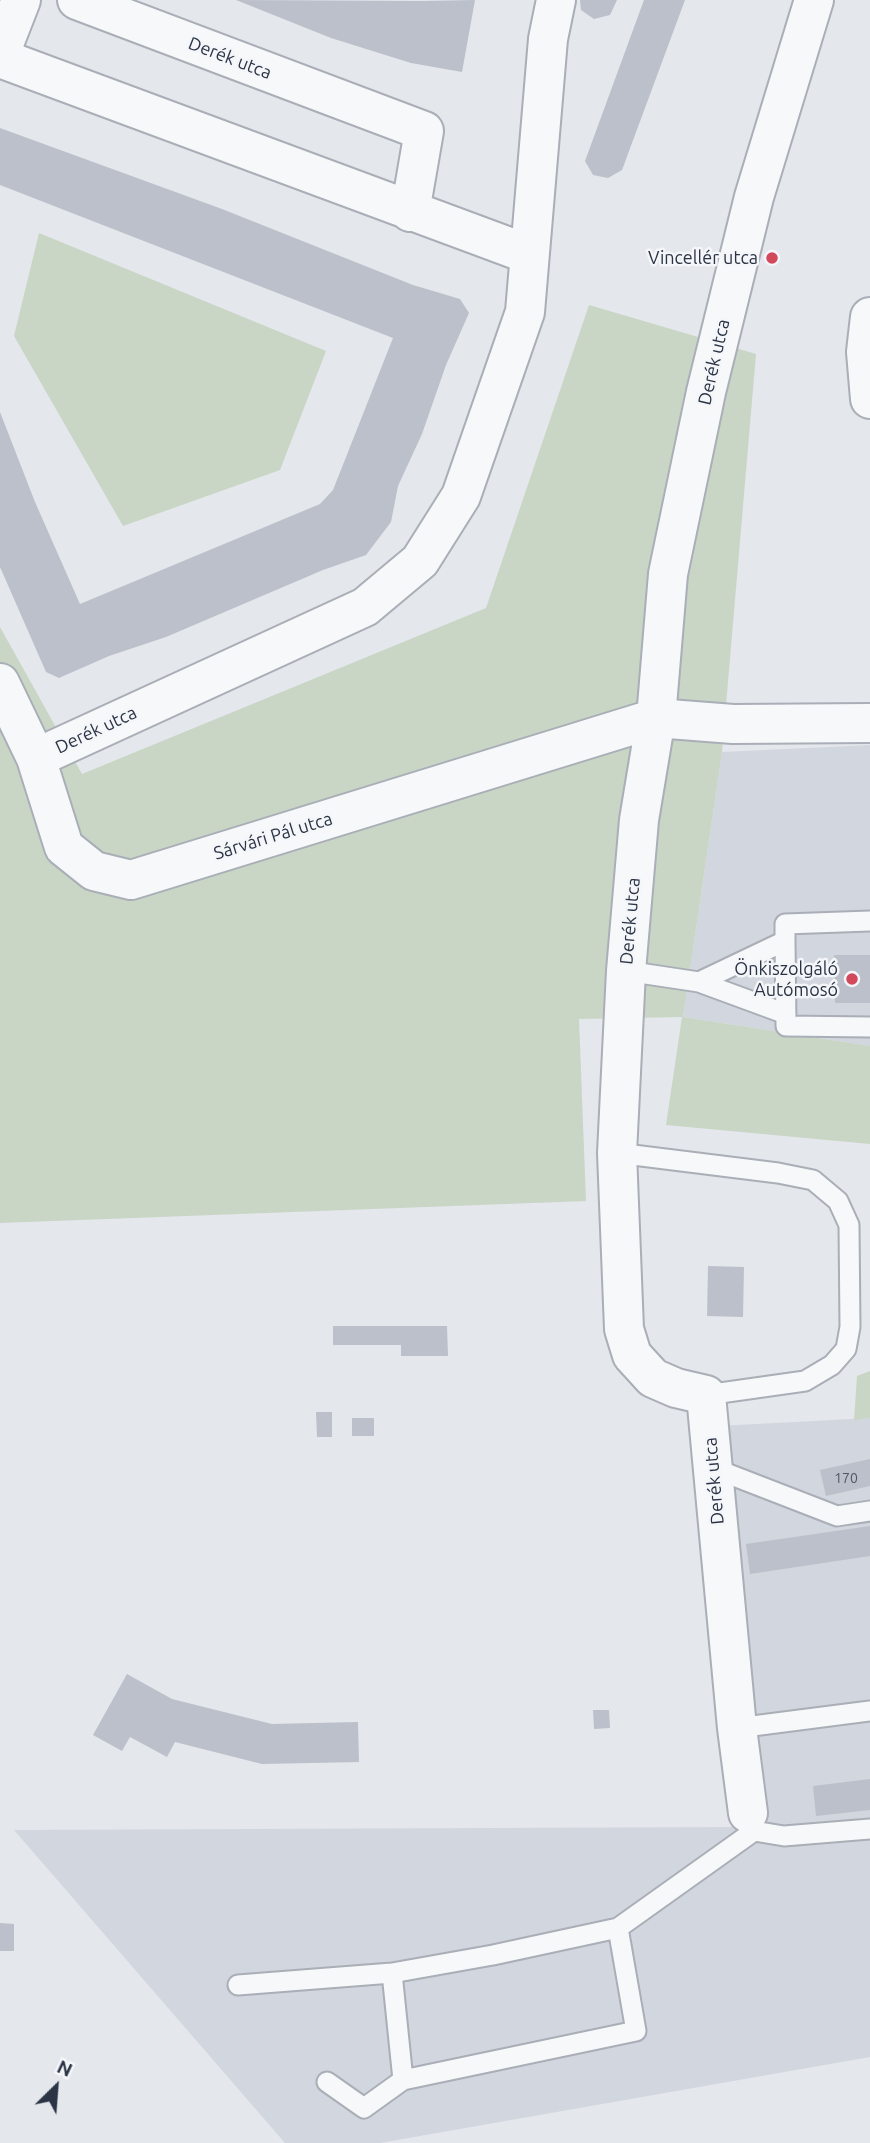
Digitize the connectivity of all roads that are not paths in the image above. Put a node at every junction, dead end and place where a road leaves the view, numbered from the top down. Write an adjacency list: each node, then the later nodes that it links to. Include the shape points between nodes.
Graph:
1 (22, 0): 5 (street)
2 (77, 0): 6 (street, Derék utca, via 424,131)
3 (556, 0): 7 (street, Derék utca, via 548,39)
4 (814, 0): 11 (street, Derék utca, via 754,197 706,392 668,574)
5 (0, 56): 6 (street)
6 (410, 212): 7 (street)
7 (528, 254): 13 (street, Derék utca, via 525,312 461,496 420,561 365,607)
8 (870, 317): 9 (street, via 866,352)
9 (870, 399)
10 (0, 683): 13 (street, Sárvári Pál utca)
11 (656, 718): 12 (street, via 733,724); 13 (street, Sárvári Pál utca, via 131,880 94,871 64,847); 16 (street, Derék utca, via 639,820)
12 (870, 723)
13 (36, 758)
14 (870, 921): 15 (lane, via 785,924)
15 (785, 941): 17 (lane); 18 (lane)
16 (626, 971): 17 (lane); 20 (street, Derék utca)
17 (699, 982): 18 (lane)
18 (786, 1014): 19 (lane, via 786,1026)
19 (870, 1027)
20 (617, 1153): 21 (street, Derék utca, via 624,1329 632,1355 653,1378); 21 (lane, via 813,1180 838,1201 849,1226 846,1349 832,1365 805,1381)
21 (706, 1395): 22 (street, Derék utca)
22 (713, 1468): 23 (lane, via 837,1516); 25 (street, Derék utca)
23 (870, 1511)
24 (870, 1711): 25 (lane)
25 (737, 1728): 26 (street, Derék utca)
26 (751, 1822): 27 (lane, via 783,1836); 28 (lane)
27 (870, 1829)
28 (618, 1928): 29 (lane); 31 (lane, via 636,2031)
29 (392, 1973): 30 (lane); 31 (lane)
30 (238, 1985)
31 (403, 2080): 32 (lane, via 364,2108)
32 (327, 2082)

